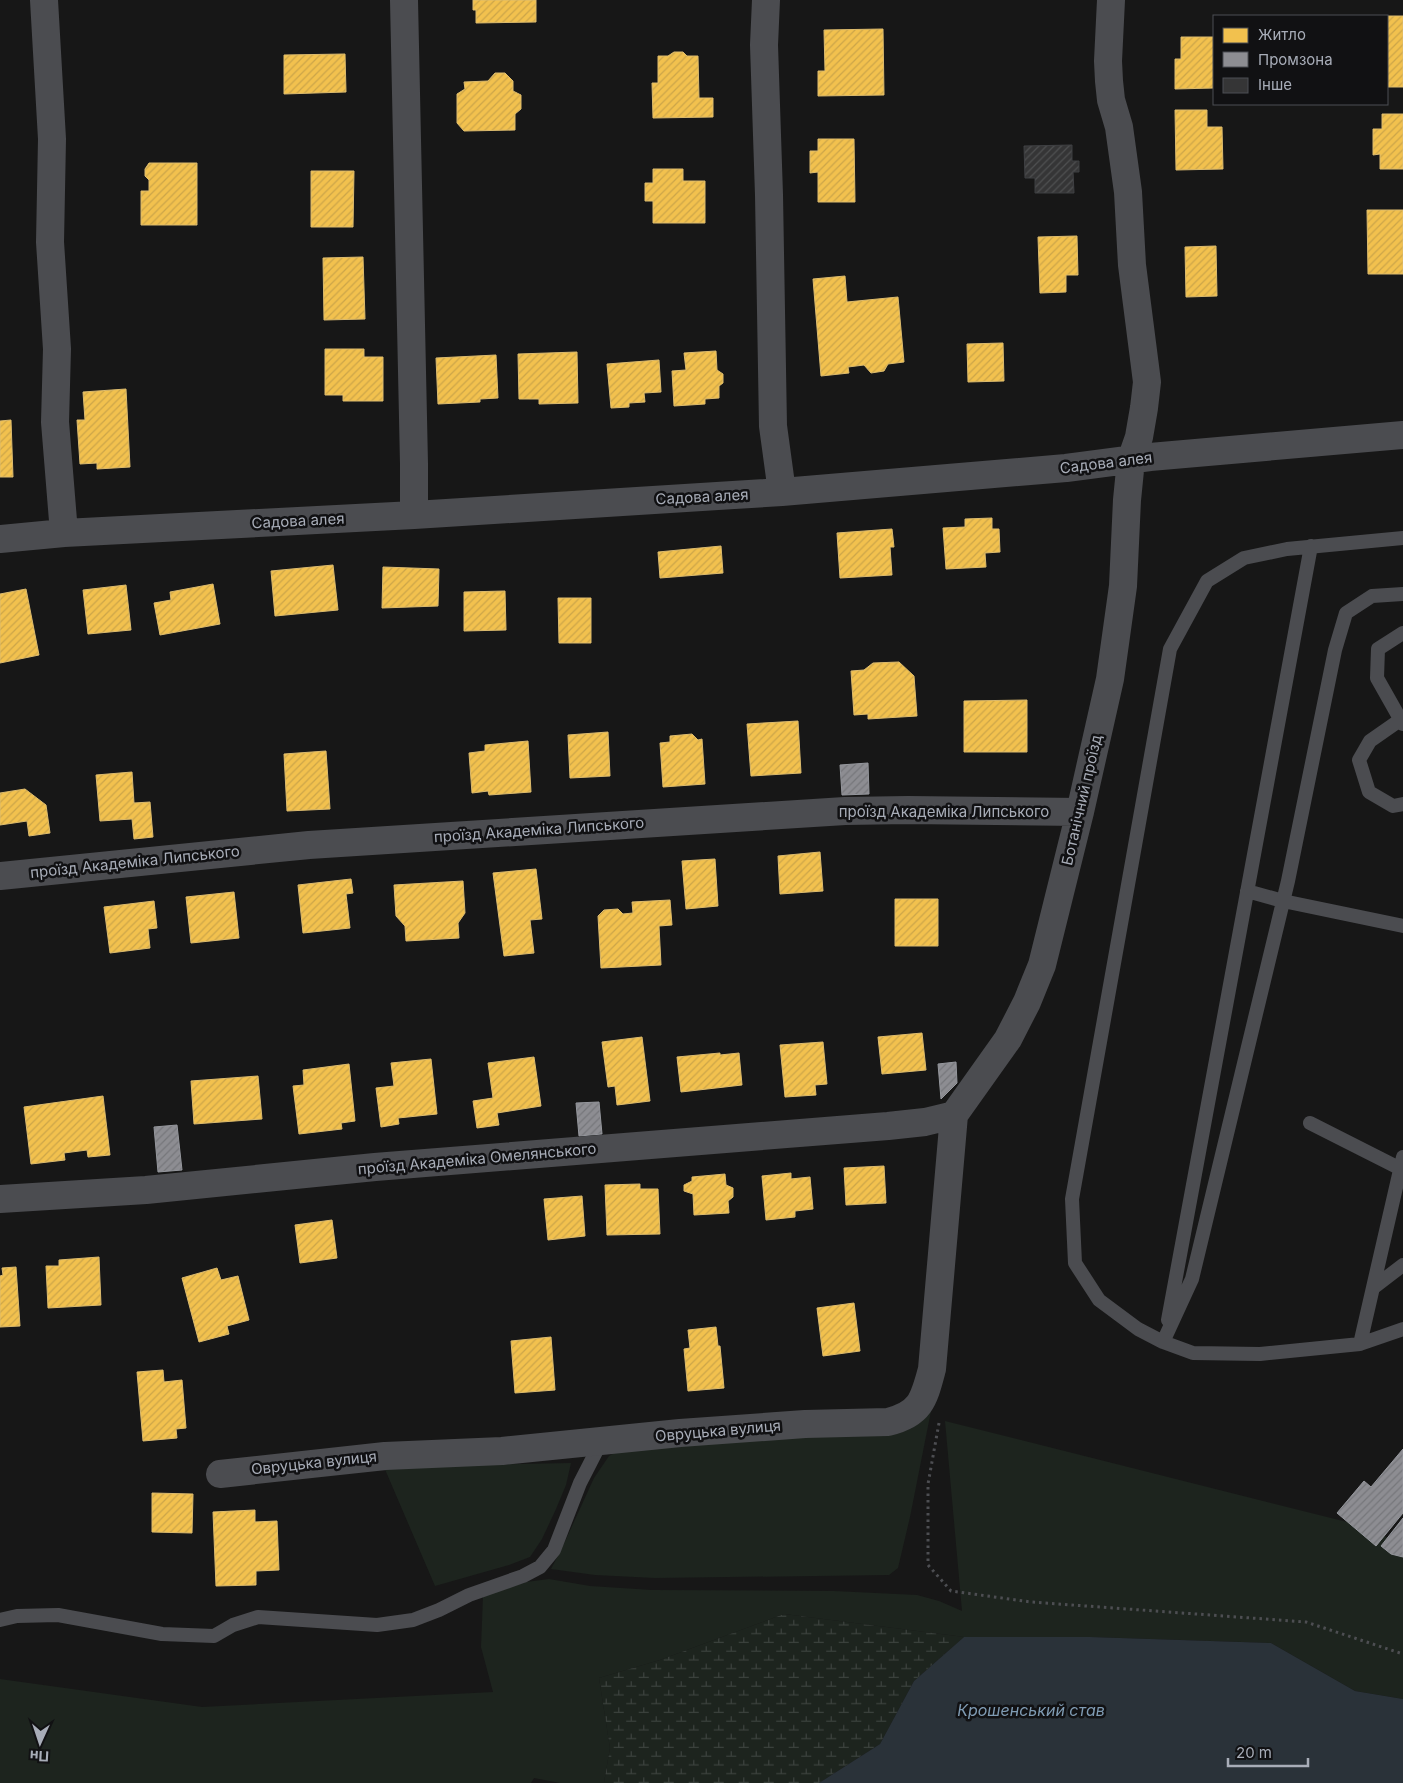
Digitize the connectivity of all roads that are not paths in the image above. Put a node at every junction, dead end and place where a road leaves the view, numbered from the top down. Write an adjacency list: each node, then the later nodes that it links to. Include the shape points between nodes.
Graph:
1 (44, 0): 9 (street, via 52,139 50,242 57,349 55,422)
2 (404, 0): 8 (street)
3 (766, 0): 7 (street, via 764,45 773,426)
4 (1111, 0): 6 (street, Ботанічний проїзд, via 1109,81 1128,192 1132,265 1147,382 1139,437)
5 (1403, 435): 6 (street, Садова алея)
6 (1131, 460): 7 (street, Садова алея); 17 (street, Ботанічний проїзд, via 1123,586 1113,660)
7 (782, 492): 8 (street, Садова алея)
8 (414, 515): 9 (street, Садова алея)
9 (64, 533): 11 (street, Садова алея)
10 (1403, 538): 12 (lane)
11 (0, 540)
12 (1311, 546): 19 (lane); 29 (lane, via 1244,558 1207,581 1170,649 1072,1199 1075,1264 1099,1300 1138,1329)
13 (1403, 594): 20 (lane, via 1372,596 1346,613 1335,650)
14 (1403, 633): 15 (lane, via 1378,650 1376,678)
15 (1402, 721): 16 (lane, via 1370,741 1359,760 1369,792 1393,806)
16 (1403, 804)
17 (1080, 812): 18 (street, проїзд Академіка Липського, via 908,810 756,817 309,845); 22 (street, Ботанічний проїзд, via 1042,965 1027,1002 1008,1039)
18 (0, 876)
19 (1247, 891): 20 (lane); 29 (lane)
20 (1283, 901): 21 (lane); 29 (lane, via 1192,1278)
21 (1403, 926)
22 (954, 1115): 25 (street, проїзд Академіка Омелянського, via 888,1126 375,1167 146,1190); 31 (street, Овруцька вулиця, via 932,1369 920,1404 911,1413 888,1422 805,1424)
23 (1310, 1123): 24 (lane)
24 (1402, 1167): 27 (lane)
25 (0, 1199)
26 (1403, 1265): 27 (lane)
27 (1373, 1288): 30 (lane)
28 (1403, 1330): 30 (lane)
29 (1163, 1342): 30 (lane, via 1193,1353 1260,1354)
30 (1360, 1344)
31 (601, 1442): 32 (street, Овруцька вулиця, via 502,1451 385,1456); 33 (lane, via 580,1483 554,1550 540,1567 412,1620 377,1625 258,1618 214,1636 162,1634 58,1615 17,1616)
32 (220, 1474)
33 (0, 1620)

